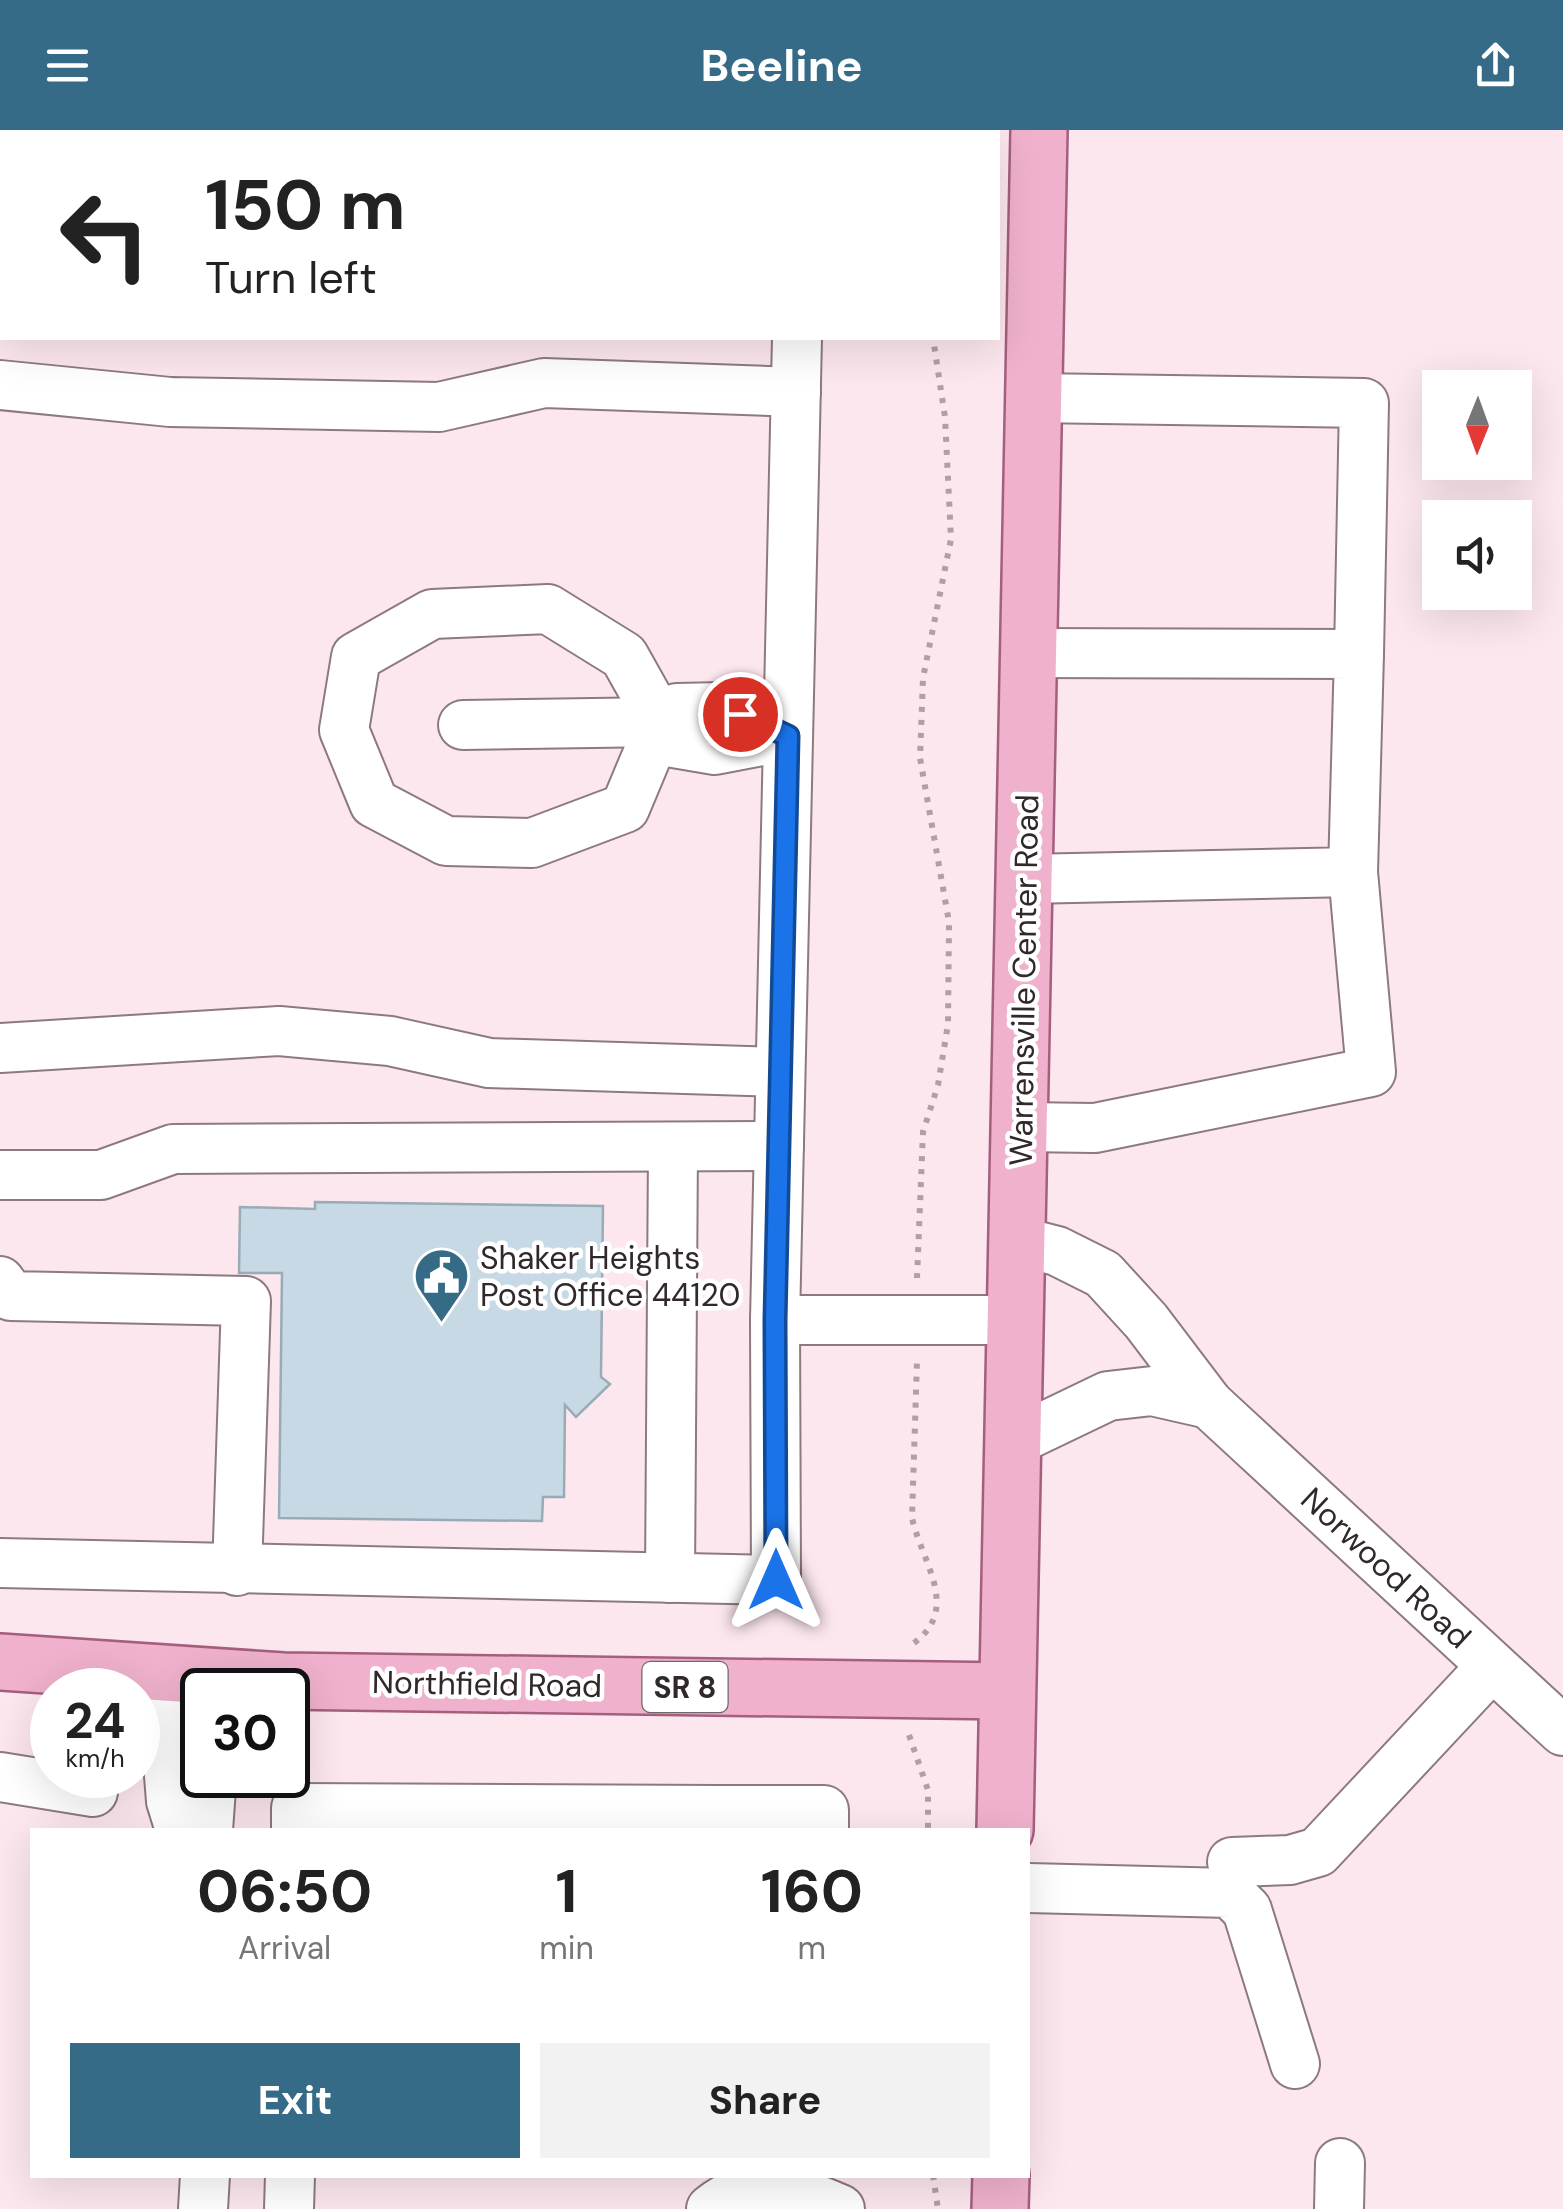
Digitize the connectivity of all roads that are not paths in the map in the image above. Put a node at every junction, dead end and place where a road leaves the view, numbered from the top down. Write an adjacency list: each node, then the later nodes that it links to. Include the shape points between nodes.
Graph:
1 (1044, 140): 5 (main road, Warrensville Center Road)
2 (797, 340): 4 (street)
3 (0, 386): 4 (street, via 170,402 439,407 544,382)
4 (796, 392): 10 (street)
5 (1034, 398): 6 (main road, Warrensville Center Road); 7 (street, via 1364,403)
6 (1030, 653): 7 (street); 12 (main road, Warrensville Center Road)
7 (1359, 654): 11 (street)
8 (660, 722): 8 (street, via 624,656 548,608 432,614 356,657 344,730 374,803 446,840 532,843 625,808); 9 (street); 10 (street, via 677,708 722,707)
9 (463, 725)
10 (788, 736): 14 (street)
11 (1354, 872): 12 (street); 15 (street, via 1371,1072 1095,1128)
12 (1026, 879): 15 (main road, Warrensville Center Road)
13 (0, 1048): 14 (street, via 279,1031 390,1041 489,1063)
14 (780, 1072): 17 (street)
15 (1021, 1127): 19 (main road, Warrensville Center Road)
16 (672, 1146): 17 (street); 18 (street, via 173,1149 102,1175); 27 (street)
17 (779, 1146): 21 (street)
18 (0, 1175)
19 (1018, 1241): 22 (main road, Warrensville Center Road); 23 (street, Norwood Road, via 1102,1274)
20 (0, 1280): 26 (street, via 11,1296 246,1301)
21 (775, 1320): 22 (street); 27 (street, via 776,1580)
22 (1015, 1320): 24 (main road, Warrensville Center Road)
23 (1208, 1404): 24 (street, Norwood Road, via 1152,1391 1108,1396); 31 (street, Norwood Road)
24 (1012, 1442): 35 (main road, Warrensville Center Road)
25 (0, 1563): 26 (street)
26 (237, 1571): 27 (street)
27 (670, 1578)
28 (0, 1641): 30 (main road, Northfield Road / SR 8)
29 (0, 1662): 30 (main road, Northfield Road / SR 8)
30 (88, 1666): 32 (main road, Northfield Road / SR 8)
31 (1492, 1666): 36 (street, Norwood Road); 46 (street, via 1318,1852)
32 (161, 1675): 33 (main road, Northfield Road / SR 8); 41 (street, via 171,1801)
33 (180, 1678)
34 (310, 1685): 35 (main road, Northfield Road / SR 8)
35 (1007, 1692): 45 (main road, Warrensville Center Road)
36 (1563, 1731)
37 (0, 1777): 38 (street)
38 (30, 1782)
39 (210, 1798): 42 (street)
40 (718, 1820): 43 (street, via 296,1808); 44 (street, via 824,1810)
41 (179, 1828)
42 (208, 1828)
43 (296, 1828)
44 (824, 1828)
45 (1005, 1828)
46 (1232, 1862)
47 (1030, 1888): 48 (street, via 1230,1893 1247,1910)
48 (1295, 2064)
49 (206, 2178): 54 (street)
50 (290, 2178): 55 (street)
51 (1001, 2178): 57 (main road)
52 (802, 2181): 53 (street); 56 (street)
53 (716, 2195)
54 (204, 2209)
55 (289, 2209)
56 (840, 2209)
57 (1000, 2209)

